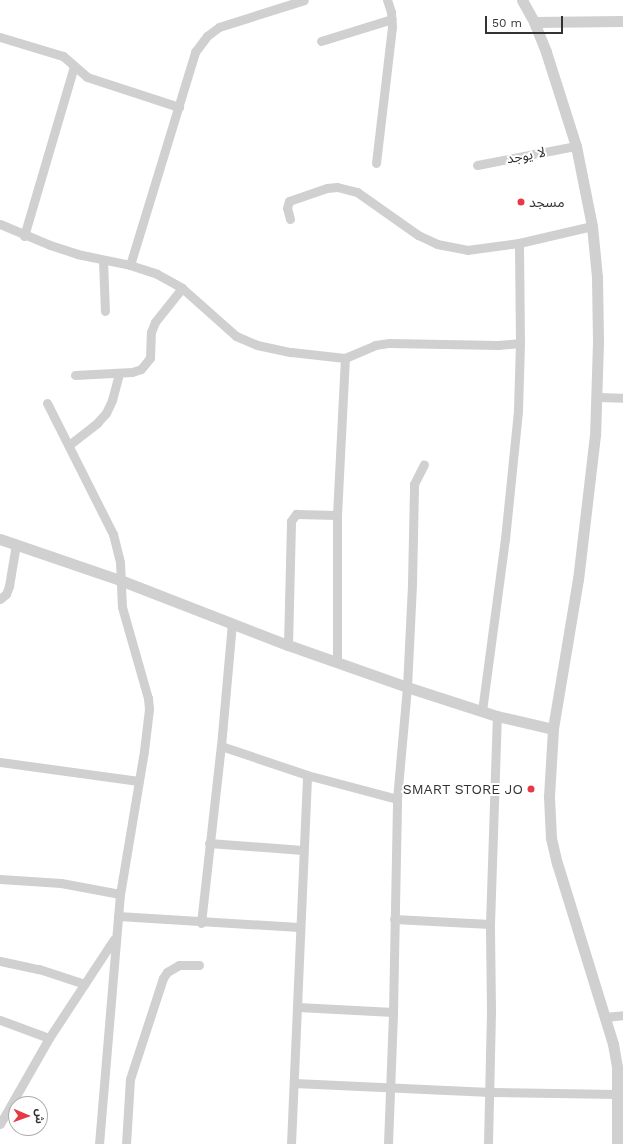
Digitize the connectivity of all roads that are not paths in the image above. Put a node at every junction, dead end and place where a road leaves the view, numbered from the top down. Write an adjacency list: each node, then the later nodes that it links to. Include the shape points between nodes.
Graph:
1 (304, 0): 10 (street, via 219,27 207,36 194,52)
2 (387, 0): 4 (street)
3 (522, 0): 6 (street)
4 (392, 19): 8 (street); 12 (street)
5 (623, 21): 6 (street)
6 (534, 22): 11 (street)
7 (0, 38): 9 (street, via 63,56)
8 (321, 41)
9 (74, 66): 10 (street, via 87,77); 17 (street)
10 (179, 107): 20 (street)
11 (576, 146): 13 (street, لا يوجد); 16 (street)
12 (376, 163)
13 (478, 165)
14 (290, 219): 18 (street, via 287,204 292,199 326,188 347,188 357,192 418,235 438,244 467,250)
15 (0, 224): 17 (street)
16 (592, 226): 18 (street); 27 (street, via 597,277)
17 (24, 236): 19 (street, via 63,250)
18 (519, 243): 23 (street)
19 (103, 260): 20 (street); 22 (street)
20 (130, 265): 21 (street, via 157,274)
21 (182, 288): 24 (street, via 236,336 257,345 291,352); 25 (street, via 155,322 150,358 145,366 137,371)
22 (105, 311)
23 (520, 343): 24 (street, via 390,343); 41 (street, via 518,410 512,472)
24 (345, 358): 32 (street)
25 (118, 373): 26 (street); 30 (street, via 112,400 106,413)
26 (75, 375)
27 (598, 397): 28 (street); 43 (street, via 578,579)
28 (623, 398)
29 (47, 403): 30 (street)
30 (69, 445): 35 (street, via 113,534 120,562)
31 (424, 464): 40 (street, via 414,484)
32 (337, 516): 38 (street, via 296,514 291,521); 39 (street)
33 (0, 539): 34 (street)
34 (16, 544): 35 (street); 36 (street, via 9,586 6,594)
35 (120, 580): 37 (street); 47 (street, via 126,625 148,698 149,716)
36 (0, 599)
37 (232, 622): 38 (street); 44 (street)
38 (288, 645): 39 (street)
39 (337, 661): 40 (street)
40 (407, 687): 41 (street); 48 (street)
41 (482, 712): 42 (street)
42 (497, 716): 43 (street); 56 (street)
43 (553, 729): 65 (street, via 548,797 551,838)
44 (221, 746): 46 (street); 49 (street)
45 (0, 762): 47 (street)
46 (307, 775): 48 (street); 50 (street)
47 (139, 781): 52 (street)
48 (397, 799): 54 (street)
49 (209, 843): 50 (street); 55 (street)
50 (303, 850): 57 (street)
51 (0, 879): 52 (street, via 61,883)
52 (120, 894): 53 (street)
53 (118, 916): 55 (street); 58 (street)
54 (394, 919): 56 (street); 63 (street)
55 (200, 923): 57 (street)
56 (490, 924): 70 (street)
57 (299, 927): 62 (street)
58 (115, 937): 61 (street); 73 (street)
59 (0, 961): 61 (street, via 39,969)
60 (198, 965): 74 (street, via 179,965 167,972 163,978 130,1079)
61 (85, 984): 67 (street)
62 (298, 1007): 63 (street); 68 (street)
63 (393, 1012): 69 (street)
64 (623, 1015): 65 (street)
65 (605, 1017): 71 (street, via 617,1067)
66 (0, 1020): 67 (street)
67 (50, 1038): 72 (street)
68 (294, 1082): 69 (street); 75 (street)
69 (391, 1086): 70 (street); 76 (street)
70 (490, 1092): 71 (street); 77 (street)
71 (617, 1094): 78 (street)
72 (0, 1124)
73 (99, 1144)
74 (126, 1144)
75 (291, 1144)
76 (388, 1144)
77 (488, 1144)
78 (617, 1144)

